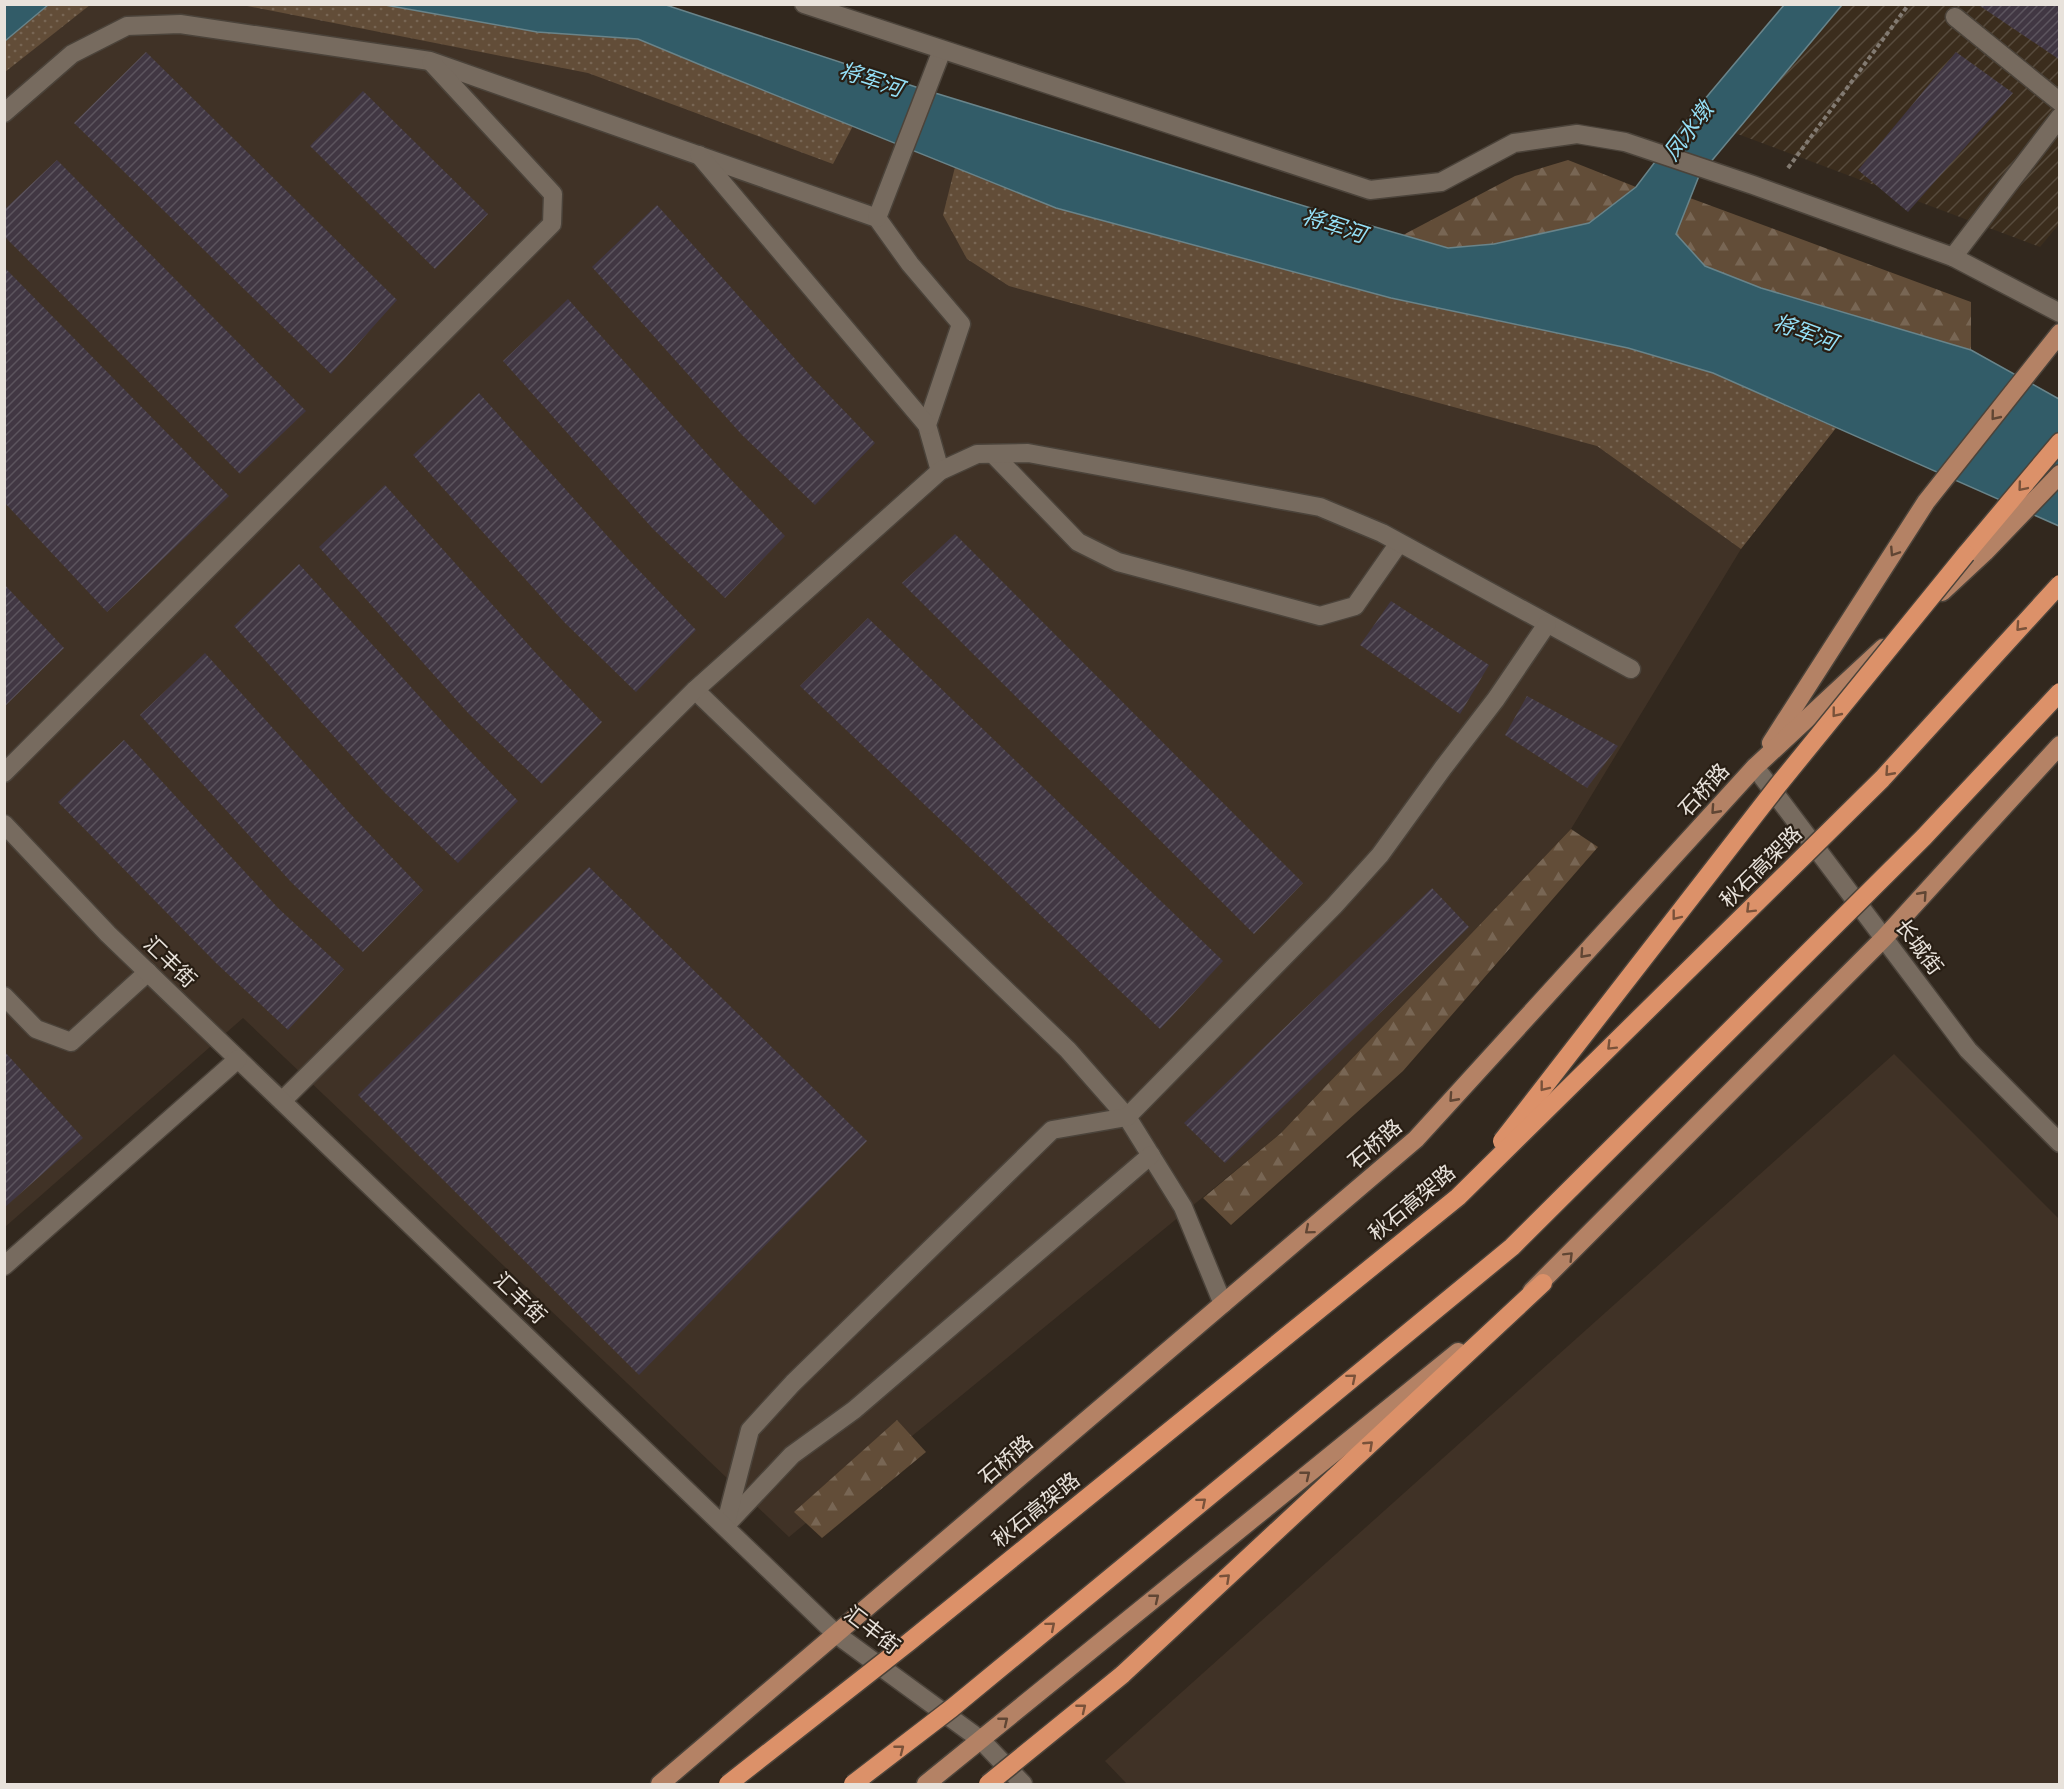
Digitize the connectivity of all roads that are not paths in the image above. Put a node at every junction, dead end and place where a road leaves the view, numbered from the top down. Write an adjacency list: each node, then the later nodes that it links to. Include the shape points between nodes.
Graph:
1 (804, 4): 3 (street)
2 (1955, 17): 5 (street)
3 (942, 50): 9 (street); 10 (street, via 1370,190 1441,182 1514,143 1577,134 1625,142)
4 (430, 61): 6 (street, via 180,24 127,26 72,54); 8 (street); 26 (street, via 553,194 552,224)
5 (2060, 102)
6 (4, 113)
7 (2060, 117): 10 (street)
8 (698, 154): 9 (street); 13 (street)
9 (877, 218): 13 (street, via 961,324)
10 (1953, 257): 11 (street)
11 (2060, 313)
12 (2060, 333): 25 (main road, one-way to 25, via 1926,502)
13 (927, 425): 16 (street)
14 (2060, 442): 36 (highway, one-way to 36, bridge, via 1779,784)
15 (993, 454): 16 (street, via 977,454); 18 (street, via 1028,453 1320,507); 18 (street, via 1078,542 1118,562 1320,616 1355,606)
16 (940, 471): 22 (street)
17 (2060, 474): 25 (main road, 石桥路, via 1985,552)
18 (1399, 543): 20 (street)
19 (2060, 584): 36 (highway, 秋石高架路, one-way to 36, bridge, via 1882,779)
20 (1547, 624): 21 (street); 33 (street, via 1380,855)
21 (1631, 669)
22 (695, 690): 32 (street); 33 (street, via 1068,1050)
23 (2060, 692): 45 (highway, one-way to 23, bridge, via 1512,1247 1924,837)
24 (2060, 745): 28 (main road, one-way to 24)
25 (1755, 767): 28 (street, 长城街); 39 (main road, 石桥路, one-way to 39, via 1416,1139)
26 (4, 773)
27 (4, 824): 29 (street, 汇丰街)
28 (1884, 938): 34 (street, 长城街, via 1968,1050); 38 (main road, one-way to 28)
29 (148, 972): 30 (street, via 71,1042 36,1029); 31 (street, 汇丰街)
30 (4, 996)
31 (238, 1059): 32 (street, 汇丰街); 37 (street)
32 (282, 1101): 40 (street, 汇丰街)
33 (1127, 1117): 35 (street); 40 (street, via 1052,1130 793,1383 750,1430)
34 (2060, 1143)
35 (1151, 1155): 39 (street, via 1183,1207); 40 (street, via 854,1410 792,1455)
36 (1458, 1197): 44 (highway, 秋石高架路, bridge)
37 (4, 1266)
38 (1543, 1283): 42 (main road, one-way to 38); 47 (highway, one-way to 38, bridge, via 1122,1675)
39 (1222, 1304): 41 (main road, 石桥路)
40 (725, 1526): 41 (street, 汇丰街)
41 (836, 1634): 42 (street, 汇丰街); 43 (main road, 石桥路)
42 (981, 1740): 46 (main road); 48 (street, 汇丰街)
43 (660, 1785)
44 (728, 1785)
45 (853, 1785)
46 (926, 1785)
47 (987, 1785)
48 (1023, 1785)

